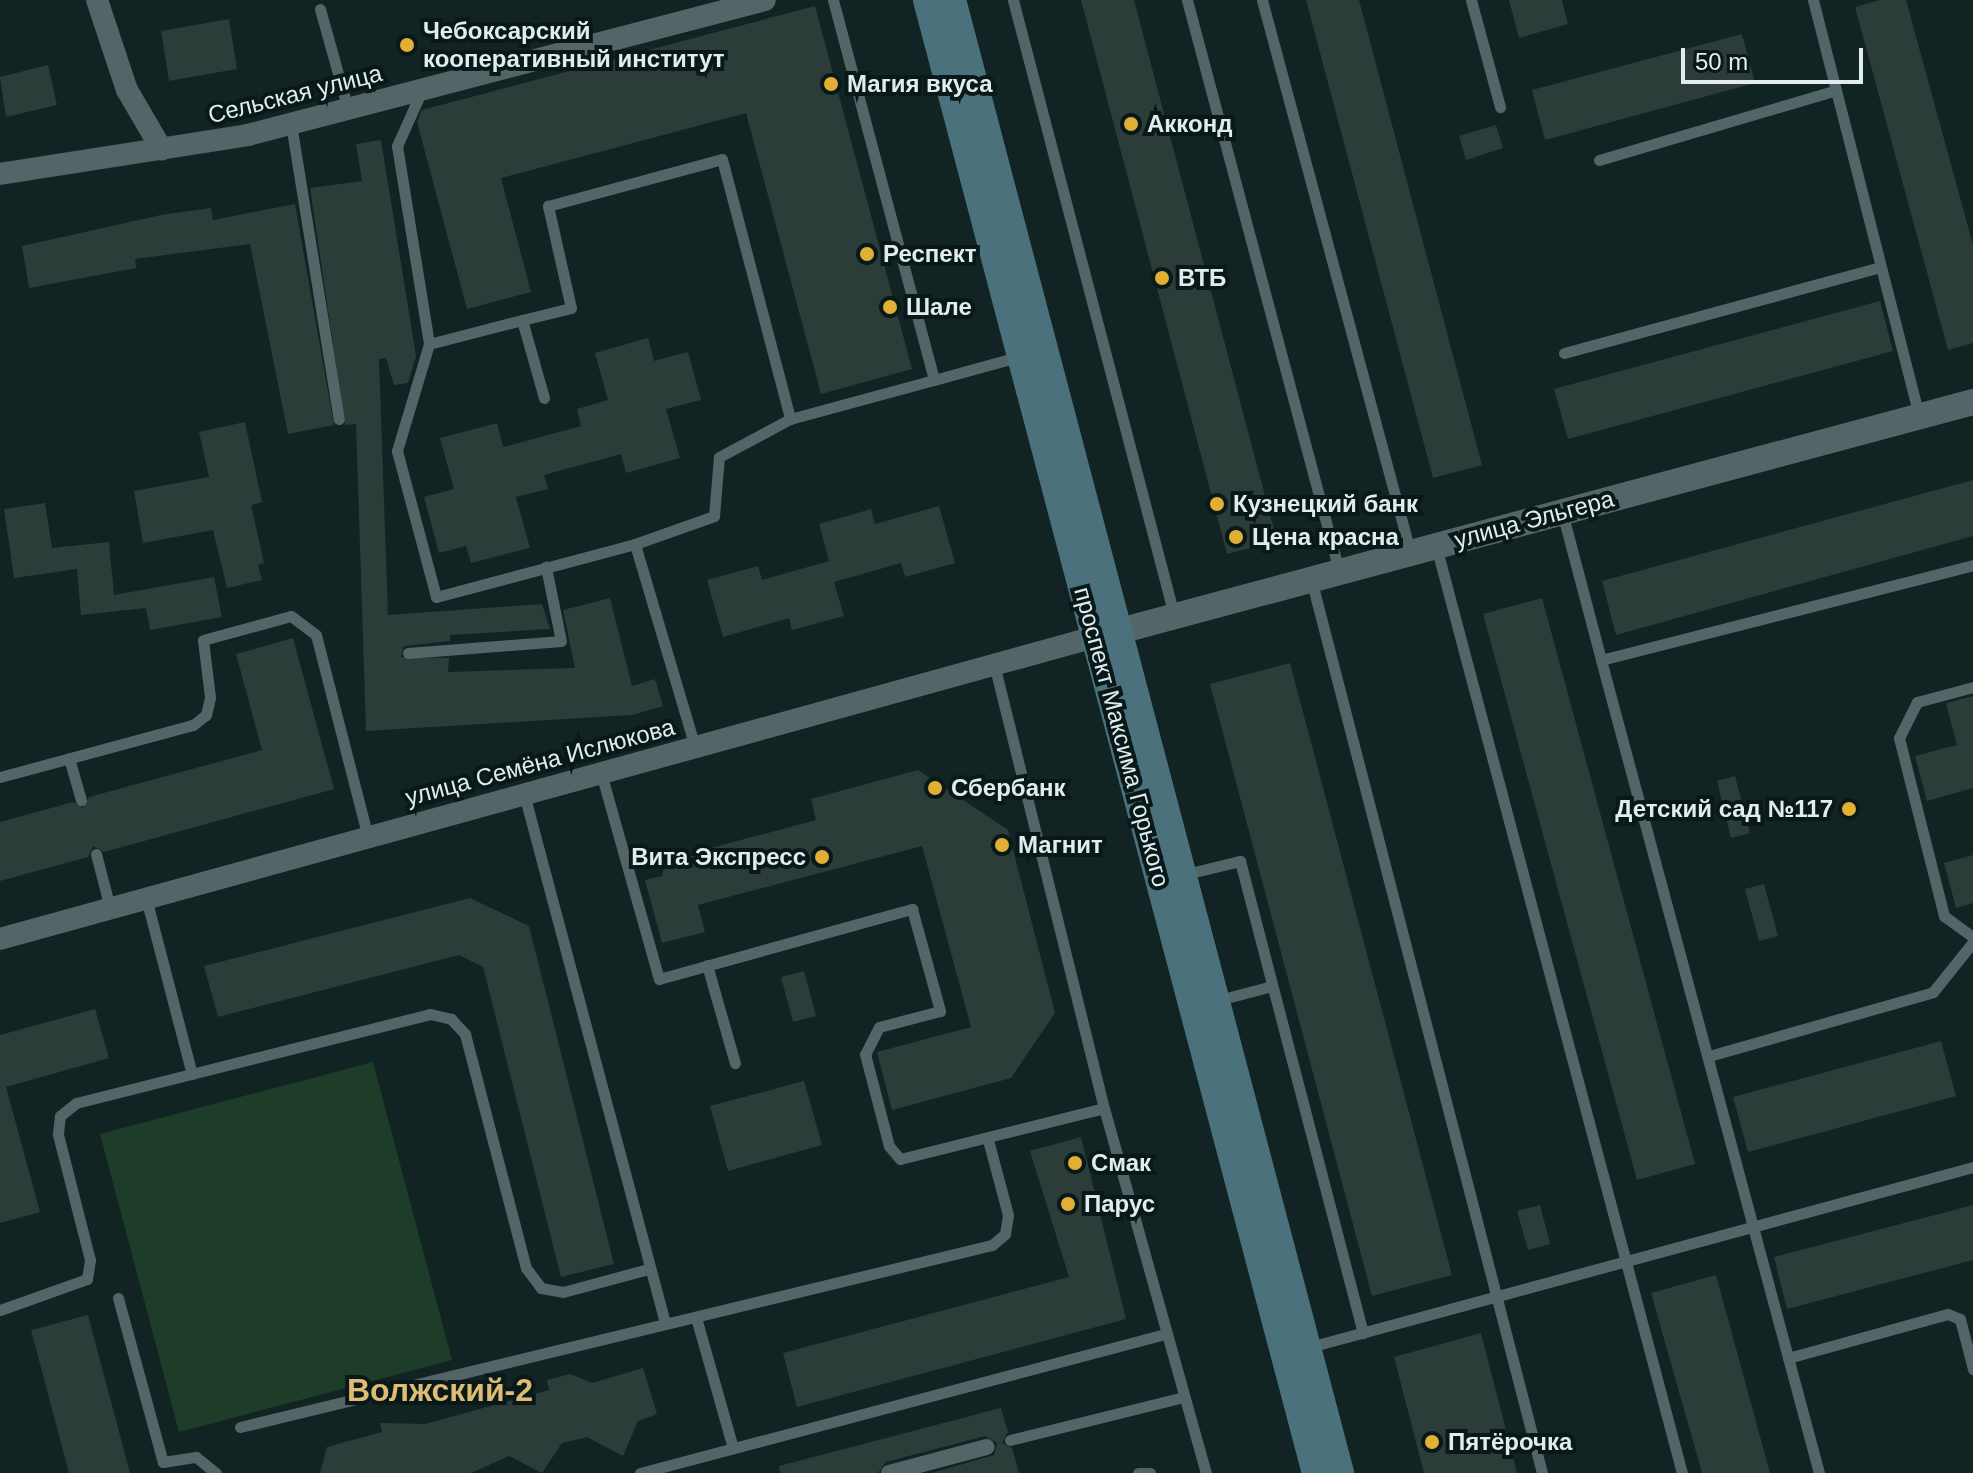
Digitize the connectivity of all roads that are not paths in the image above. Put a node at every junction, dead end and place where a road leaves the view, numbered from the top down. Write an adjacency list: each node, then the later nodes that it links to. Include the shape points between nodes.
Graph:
1 (97, 0): 17 (street, via 127,90)
2 (765, 0): 12 (street, Сельская улица)
3 (833, 0): 25 (lane)
4 (928, 0): 24 (main road, проспект Максима Горького)
5 (951, 0): 39 (main road, проспект Максима Горького)
6 (1013, 0): 38 (lane)
7 (1187, 0): 36 (lane)
8 (1262, 0): 33 (lane)
9 (1471, 0): 14 (lane)
10 (1813, 0): 13 (lane)
11 (320, 9): 15 (lane)
12 (422, 89): 15 (street, Сельская улица); 22 (lane, via 397,146)
13 (1834, 91): 18 (lane); 20 (lane)
14 (1500, 107)
15 (348, 109): 16 (street, Сельская улица)
16 (291, 124): 17 (street, Сельская улица); 29 (lane)
17 (162, 150): 19 (street, Сельская улица)
18 (1599, 160)
19 (0, 174)
20 (1881, 267): 23 (lane); 28 (lane)
21 (522, 320): 22 (lane); 26 (lane); 30 (lane, via 571,308 548,206 722,159)
22 (429, 344): 35 (lane, via 397,451 436,597)
23 (1564, 353)
24 (1021, 356): 25 (lane); 39 (main road, проспект Максима Горького)
25 (934, 380): 30 (lane)
26 (544, 398)
27 (1973, 402): 28 (street, улица Эльгера)
28 (1919, 416): 31 (street, улица Эльгера)
29 (339, 419)
30 (790, 419): 32 (lane, via 719,457 714,516)
31 (1562, 511): 33 (street, улица Эльгера); 41 (lane)
32 (635, 544): 35 (lane); 44 (lane)
33 (1423, 549): 36 (street, улица Эльгера); 67 (lane)
34 (1973, 565): 41 (lane)
35 (546, 567): 40 (lane, via 561,641)
36 (1339, 571): 37 (street, улица Эльгера)
37 (1311, 579): 38 (street, улица Эльгера); 70 (lane)
38 (1174, 615): 39 (street, улица Эльгера)
39 (1105, 634): 42 (street, улица Семёна Ислюкова); 52 (main road, проспект Максима Горького); 76 (main road, проспект Максима Горького)
40 (408, 653)
41 (1601, 660): 60 (lane)
42 (994, 664): 44 (street, улица Семёна Ислюкова); 63 (lane)
43 (1973, 687): 56 (lane, via 1917,702 1899,738 1944,916)
44 (695, 747): 46 (street, улица Семёна Ислюкова)
45 (69, 758): 47 (lane); 49 (lane); 50 (lane, via 193,725 206,715 210,697 203,640 291,616 316,635)
46 (601, 773): 48 (street, улица Семёна Ислюкова); 57 (lane, via 659,979)
47 (0, 777)
48 (524, 794): 50 (street, улица Семёна Ислюкова); 68 (lane)
49 (81, 800)
50 (368, 837): 53 (street, улица Семёна Ислюкова)
51 (96, 854): 54 (lane)
52 (1180, 876): 58 (lane, via 1240,861); 59 (main road, проспект Максима Горького)
53 (146, 898): 54 (street, улица Семёна Ислюкова); 62 (lane)
54 (110, 908): 55 (street, улица Семёна Ислюкова)
55 (0, 939)
56 (1973, 940): 60 (lane, via 1933,992)
57 (707, 965): 61 (lane); 64 (lane, via 912,909 940,1011 868,1037 865,1054 889,1146 900,1159 919,1159)
58 (1272, 986): 59 (lane); 74 (lane)
59 (1214, 1002): 76 (main road, проспект Максима Горького)
60 (1709, 1056): 66 (lane)
61 (735, 1063)
62 (192, 1074): 68 (lane, via 430,1014 451,1019 465,1034 526,1268 541,1288 563,1292); 71 (lane, via 76,1103 60,1116 58,1134 90,1260 87,1279)
63 (1104, 1108): 64 (lane); 75 (lane)
64 (988, 1140): 73 (lane, via 1008,1215 1005,1234 992,1245)
65 (1973, 1167): 66 (lane)
66 (1754, 1228): 67 (lane); 77 (lane)
67 (1628, 1265): 70 (lane); 93 (lane)
68 (648, 1269): 72 (lane)
69 (118, 1298): 84 (lane, via 163,1462 196,1457)
70 (1498, 1298): 74 (lane); 92 (lane)
71 (0, 1310)
72 (664, 1319): 73 (lane); 80 (lane)
73 (697, 1321): 83 (lane)
74 (1363, 1333): 76 (lane)
75 (1165, 1334): 79 (lane); 83 (lane)
76 (1295, 1351): 90 (main road, проспект Максима Горького); 91 (main road, проспект Максима Горького)
77 (1788, 1358): 78 (lane, via 1948,1314 1960,1319); 94 (lane)
78 (1973, 1369)
79 (1184, 1397): 81 (lane); 89 (lane)
80 (240, 1427)
81 (1010, 1440)
82 (987, 1447): 86 (street)
83 (733, 1448): 85 (lane)
84 (216, 1473)
85 (640, 1473)
86 (889, 1473)
87 (1138, 1473): 88 (lane)
88 (1150, 1473)
89 (1206, 1473)
90 (1317, 1473)
91 (1339, 1473)
92 (1542, 1473)
93 (1682, 1473)
94 (1819, 1473)

